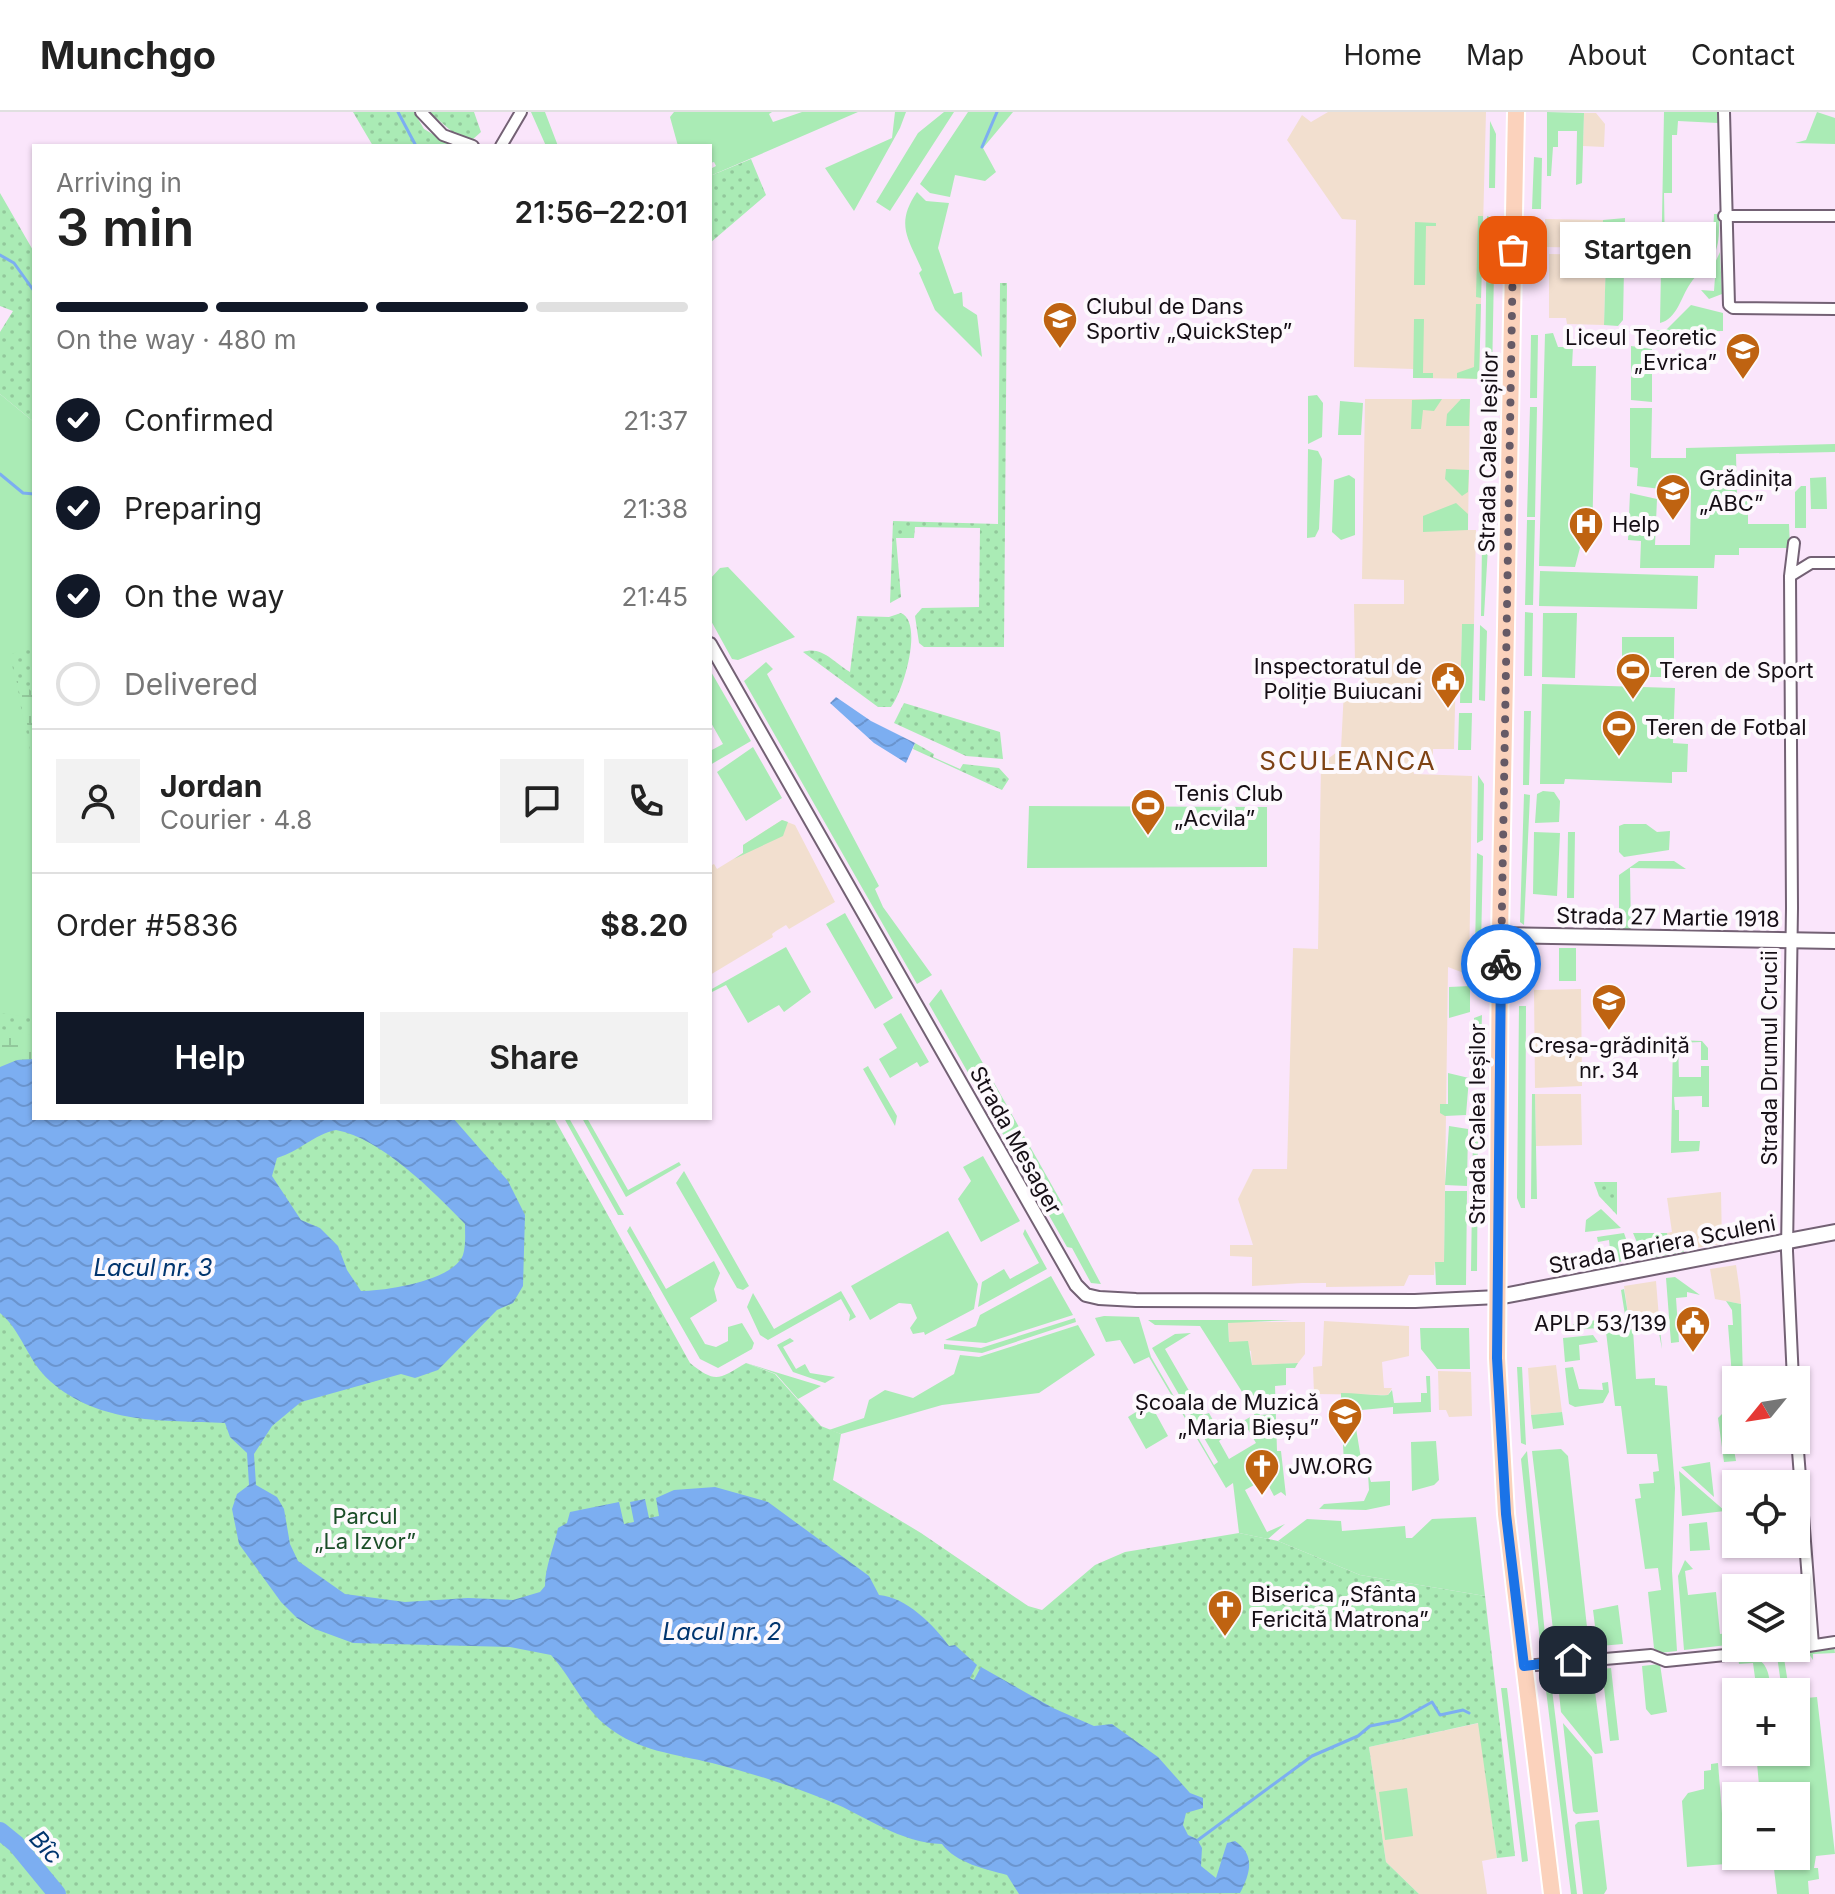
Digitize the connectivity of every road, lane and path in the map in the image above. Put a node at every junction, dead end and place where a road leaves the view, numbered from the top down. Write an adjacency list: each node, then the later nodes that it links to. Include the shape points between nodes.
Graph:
1 (421, 112): 5 (street, via 443,135)
2 (521, 112): 6 (street)
3 (1516, 112): 14 (main road, Strada Calea Ieșilor)
4 (1724, 112): 7 (street)
5 (468, 144)
6 (502, 144)
7 (1724, 216): 8 (street); 9 (street, via 1729,305)
8 (1835, 216)
9 (1835, 309)
10 (1794, 543): 12 (street, Strada Drumul Crucii)
11 (1835, 563): 12 (street, via 1811,563)
12 (1790, 576): 15 (street, Strada Drumul Crucii)
13 (712, 647): 19 (street, Strada Mesager, via 1082,1291 1099,1298 1136,1300)
14 (1500, 935): 15 (main road, Strada 27 Martie 1918); 19 (main road, Strada Calea Ieșilor)
15 (1790, 941): 16 (main road, Strada 27 Martie 1918); 18 (street, Strada Drumul Crucii)
16 (1835, 941)
17 (1835, 1232): 18 (main road, Strada Bariera Sculeni)
18 (1789, 1241): 19 (main road, Strada Bariera Sculeni); 20 (street, Strada Drumul Crucii)
19 (1498, 1297): 26 (main road, Strada Calea Ieșilor, via 1506,1514)
20 (1792, 1366)
21 (1798, 1454): 23 (street)
22 (1835, 1642): 23 (street)
23 (1813, 1645): 24 (street)
24 (1810, 1646)
25 (1722, 1655): 26 (street, via 1666,1661 1651,1655)
26 (1524, 1666): 27 (main road, Strada Calea Ieșilor)
27 (1552, 1894)

